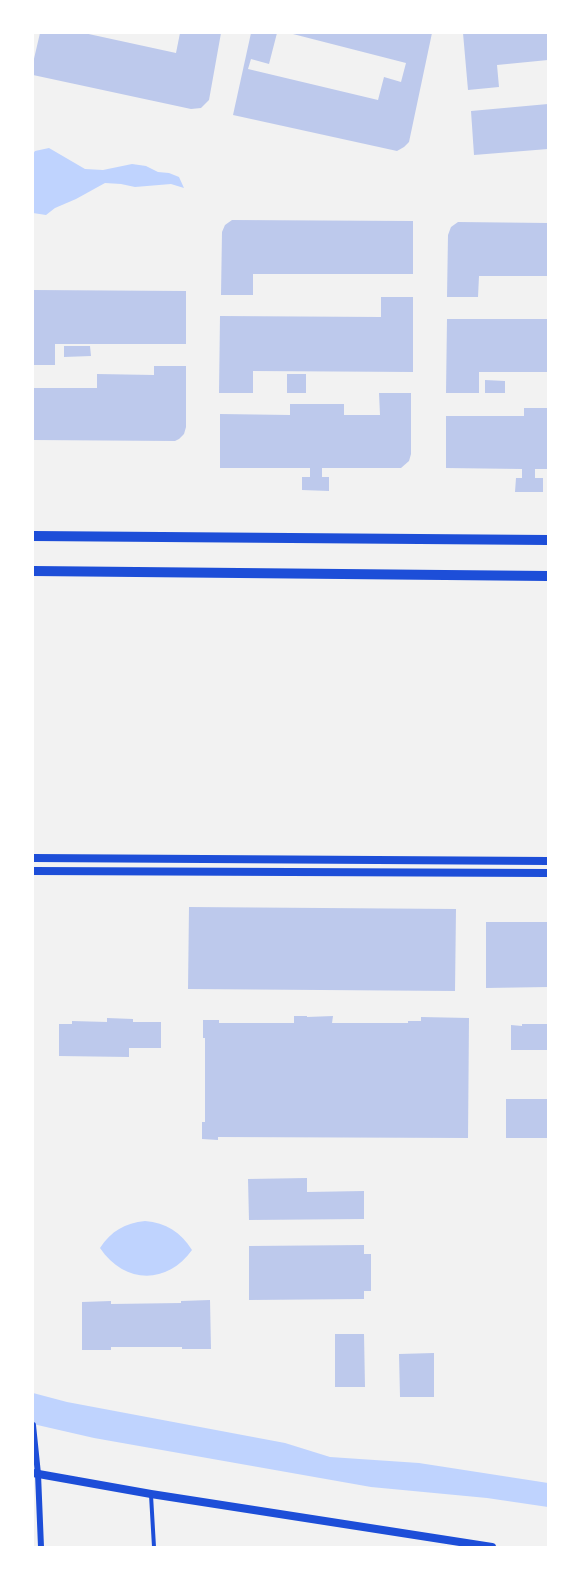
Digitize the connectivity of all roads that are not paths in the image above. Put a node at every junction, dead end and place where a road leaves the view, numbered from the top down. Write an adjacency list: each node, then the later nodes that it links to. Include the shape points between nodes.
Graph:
1 (33, 536): 2 (main road)
2 (548, 540)
3 (33, 571): 4 (main road)
4 (548, 576)
5 (33, 858): 6 (street)
6 (548, 861)
7 (33, 871): 8 (street)
8 (548, 873)
9 (33, 1425): 10 (street)
10 (35, 1473): 11 (street); 12 (street)
11 (151, 1494): 13 (lane); 14 (street)
12 (41, 1547)
13 (154, 1547)
14 (492, 1547)

